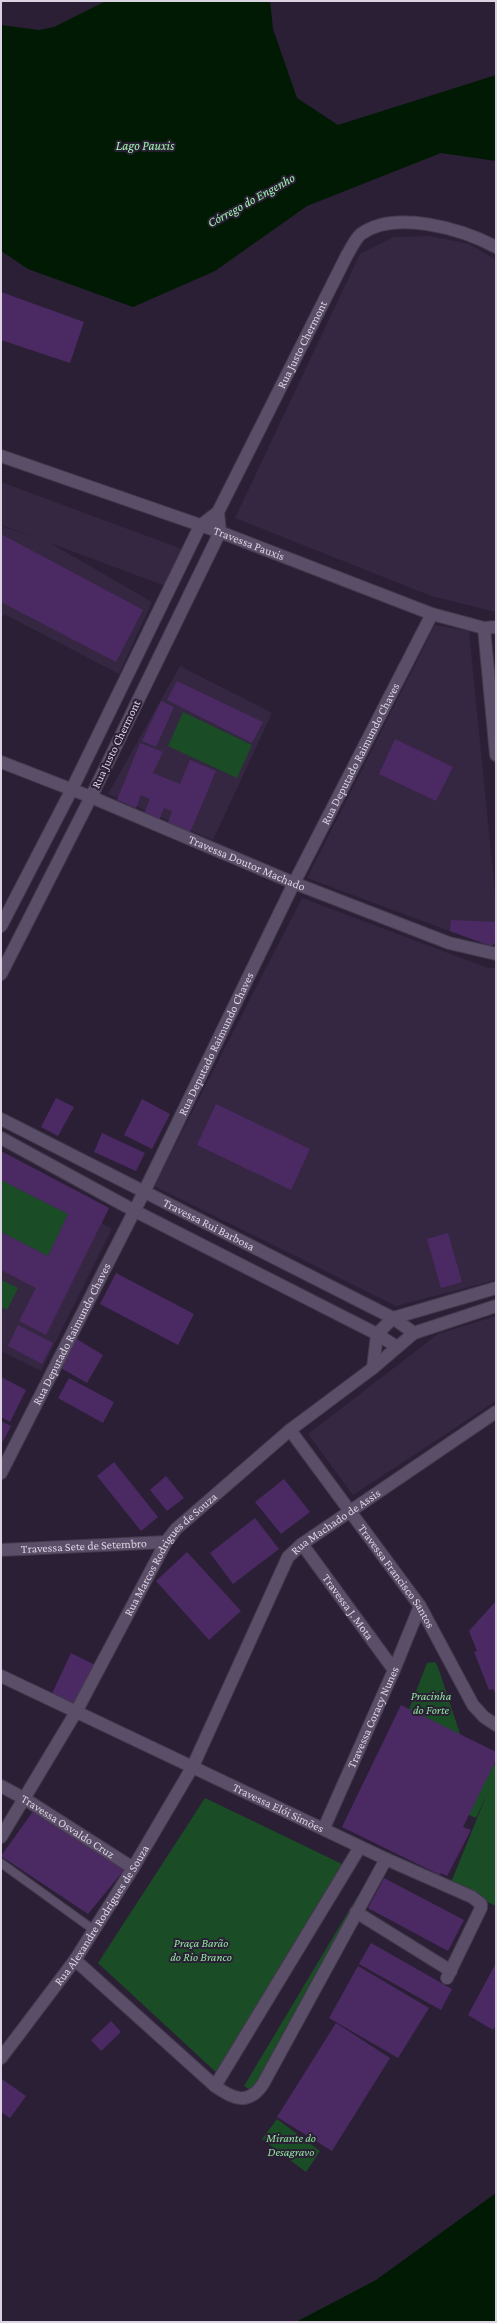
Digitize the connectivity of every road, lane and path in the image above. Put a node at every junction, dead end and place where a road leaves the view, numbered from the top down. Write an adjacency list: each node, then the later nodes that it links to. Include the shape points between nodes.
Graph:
1 (496, 247): 3 (street, Rua Justo Chermont, via 478,237 420,223 374,227 360,235 347,255)
2 (1, 456): 4 (street, Travessa Pauxis)
3 (218, 512): 4 (street, Rua Justo Chermont); 5 (street)
4 (200, 526): 5 (street, Travessa Pauxis); 11 (street, Rua Justo Chermont)
5 (220, 532): 6 (street, Travessa Pauxis); 12 (street, Rua Justo Chermont)
6 (432, 614): 8 (street, Travessa Pauxis); 13 (street, Rua Deputado Raimundo Chaves)
7 (496, 627): 8 (street, Travessa Pauxis)
8 (484, 628): 9 (street)
9 (496, 755)
10 (1, 762): 11 (street, Travessa Doutor Machado)
11 (71, 791): 12 (street, Travessa Doutor Machado); 14 (street, Rua Justo Chermont)
12 (91, 797): 13 (street, Travessa Doutor Machado); 16 (street, Rua Justo Chermont)
13 (294, 883): 15 (street, Travessa Doutor Machado, via 449,943); 19 (street, Rua Deputado Raimundo Chaves)
14 (1, 926)
15 (496, 954)
16 (1, 974)
17 (1, 1119): 19 (street, Travessa Rui Barbosa)
18 (1, 1138): 20 (street, Travessa Rui Barbosa)
19 (144, 1192): 20 (street, Rua Deputado Raimundo Chaves); 23 (street, Travessa Rui Barbosa)
20 (134, 1210): 25 (street, Travessa Rui Barbosa); 30 (street, Rua Deputado Raimundo Chaves)
21 (496, 1288): 23 (street)
22 (496, 1306): 24 (street)
23 (394, 1318): 24 (street, Travessa Rui Barbosa); 25 (street)
24 (414, 1333): 26 (street, Rua Marcos Rodrigues de Souza)
25 (377, 1334): 26 (street, Travessa Rui Barbosa); 27 (street)
26 (397, 1348): 27 (street, Rua Marcos Rodrigues de Souza)
27 (372, 1368): 29 (street, Rua Marcos Rodrigues de Souza)
28 (496, 1412): 31 (street, Rua Machado de Assis)
29 (290, 1430): 31 (street, Travessa Francisco Santos); 32 (street, Rua Marcos Rodrigues de Souza, via 186,1520)
30 (1, 1473)
31 (350, 1510): 33 (street, Rua Machado de Assis); 35 (street, Travessa Francisco Santos)
32 (166, 1542): 34 (street, Travessa Sete de Setembro); 38 (street, Rua Marcos Rodrigues de Souza)
33 (302, 1544): 36 (street, Travessa J. Mota); 40 (street, Rua Machado de Assis, via 288,1557)
34 (1, 1550)
35 (420, 1606): 36 (street, Travessa Coracy Nunes); 39 (street, Travessa Francisco Santos, via 473,1706)
36 (394, 1670): 43 (street, Travessa Coracy Nunes)
37 (1, 1676): 38 (street, Travessa Elói Simões)
38 (76, 1712): 40 (street, Travessa Elói Simões); 42 (street, Rua Marcos Rodrigues de Souza)
39 (496, 1725)
40 (193, 1766): 43 (street, Travessa Elói Simões); 48 (street, Rua Alexandre Rodrigues de Souza)
41 (1, 1786): 42 (street, Travessa Osvaldo Cruz)
42 (25, 1799): 44 (street, Rua Marcos Rodrigues de Souza); 48 (street, Travessa Osvaldo Cruz)
43 (324, 1828): 45 (street, Travessa Elói Simões)
44 (1, 1837)
45 (360, 1847): 46 (street, Travessa Elói Simões); 53 (street)
46 (386, 1859): 49 (street); 49 (street, Travessa Elói Simões, via 472,1897 481,1904 449,1974)
47 (1, 1863): 50 (lane)
48 (133, 1868): 50 (street, Rua Alexandre Rodrigues de Souza)
49 (356, 1912): 53 (street, via 257,2093 246,2099 227,2095)
50 (94, 1930): 51 (street, Rua Alexandre Rodrigues de Souza)
51 (75, 1960): 52 (street, Rua Alexandre Rodrigues de Souza); 53 (street)
52 (1, 2058)
53 (215, 2086)

